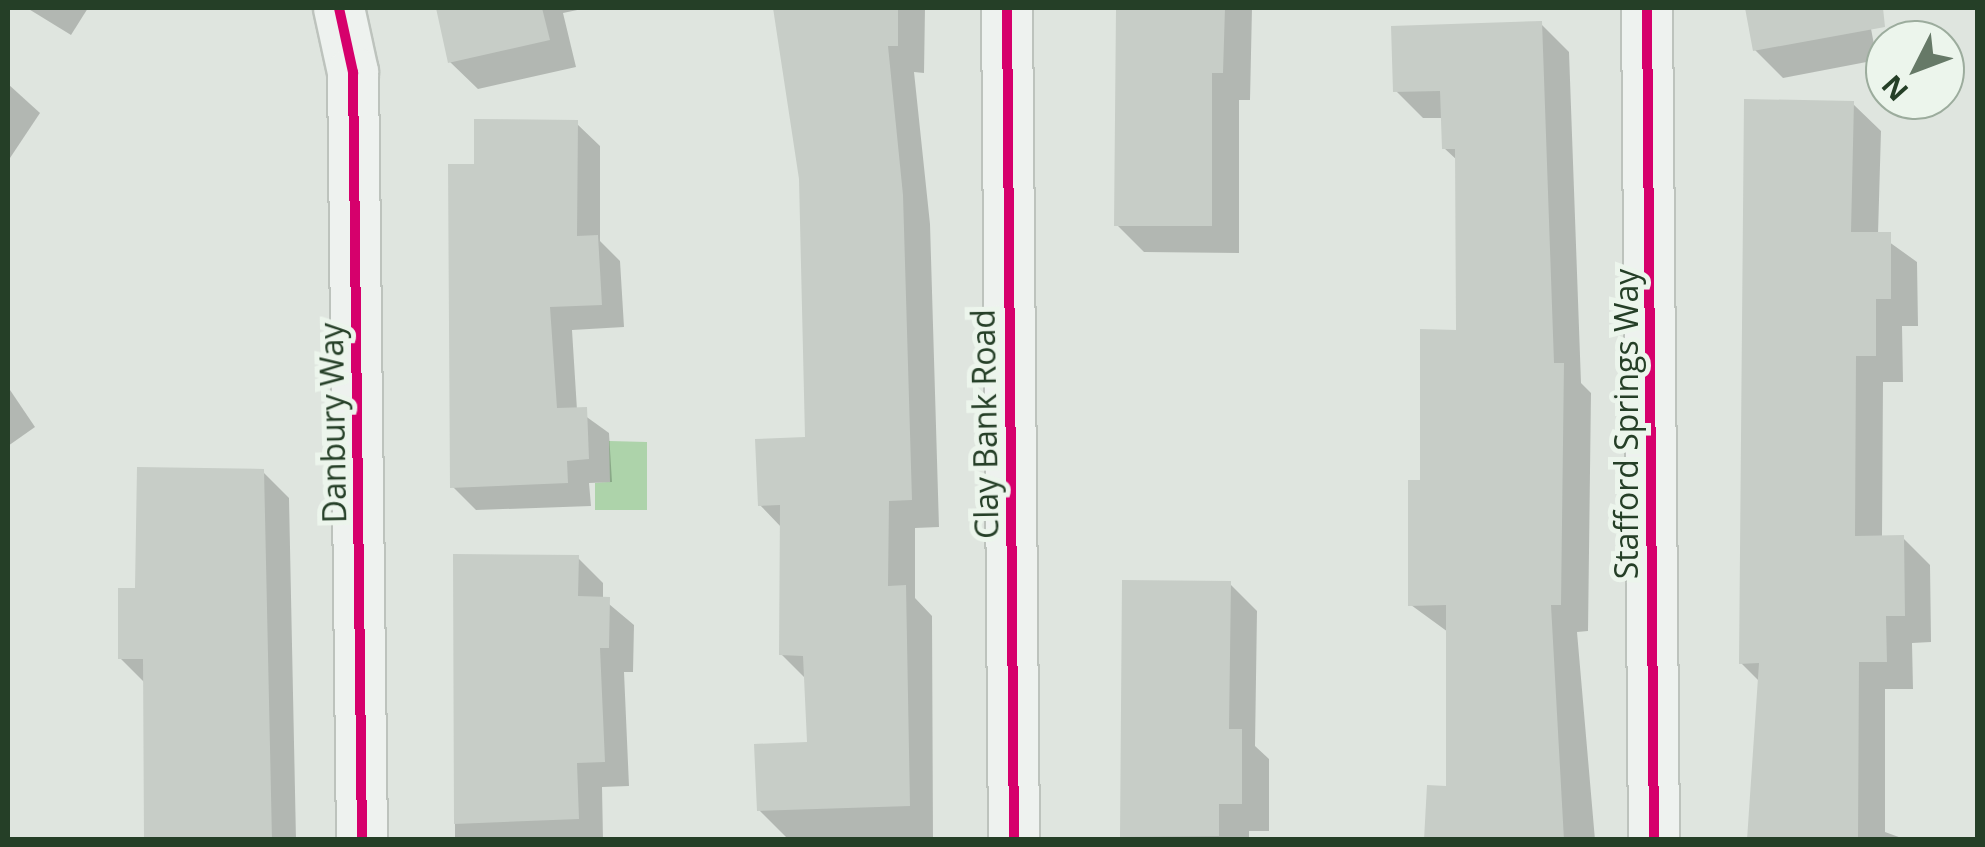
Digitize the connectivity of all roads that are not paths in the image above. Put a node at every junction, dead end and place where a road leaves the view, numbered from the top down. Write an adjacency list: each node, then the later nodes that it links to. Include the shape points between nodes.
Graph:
1 (339, 8): 4 (street, Danbury Way, via 354,72)
2 (1007, 8): 5 (street, Clay Bank Road)
3 (1647, 8): 6 (street, Stafford Springs Way)
4 (362, 840)
5 (1014, 840)
6 (1654, 840)

